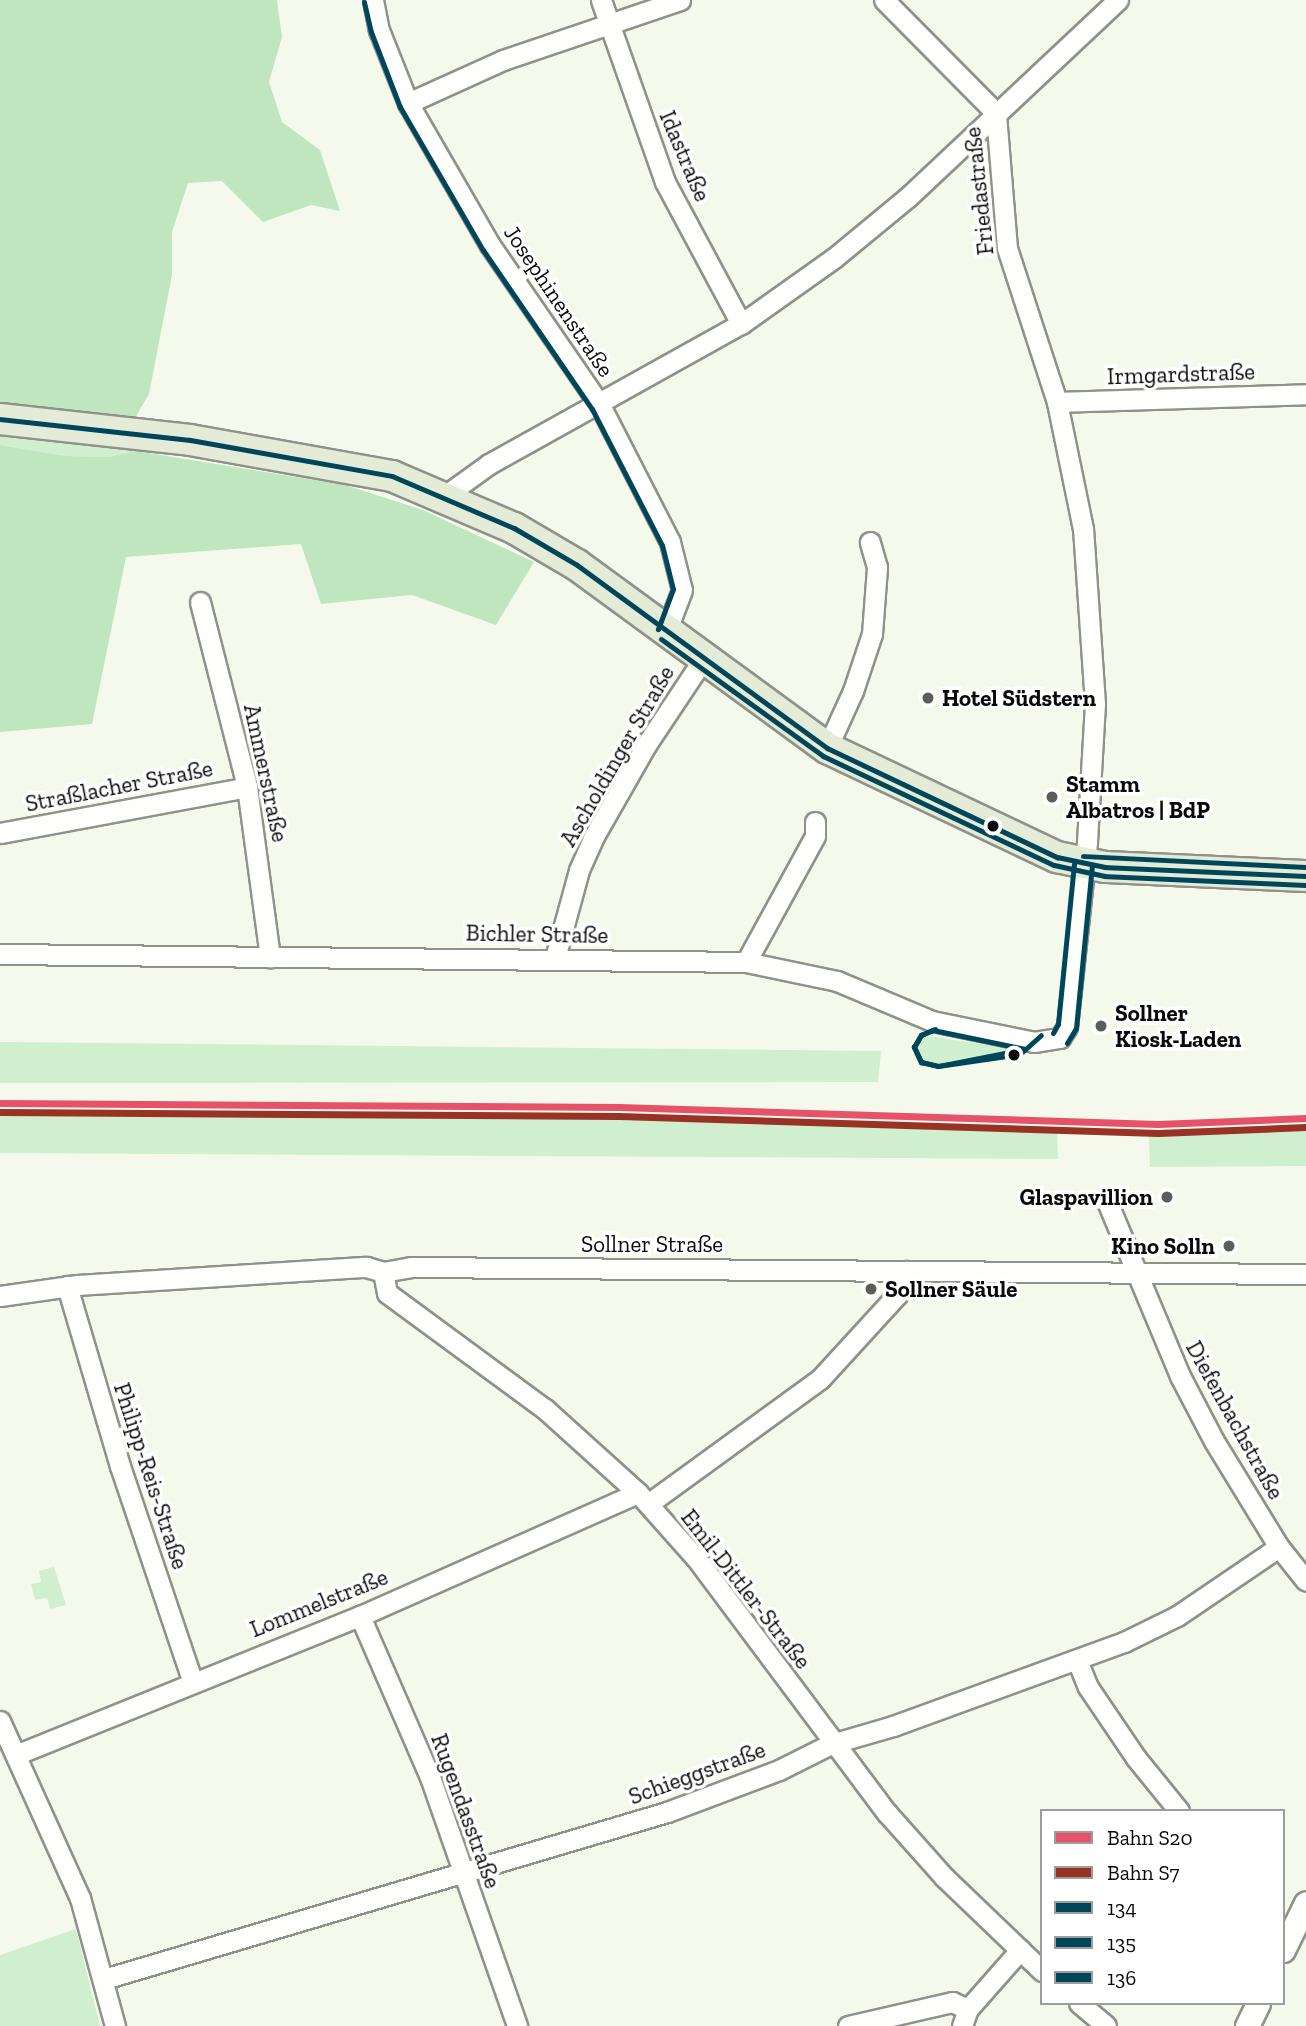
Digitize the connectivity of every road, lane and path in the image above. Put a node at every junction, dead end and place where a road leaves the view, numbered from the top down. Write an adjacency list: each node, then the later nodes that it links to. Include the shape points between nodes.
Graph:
1 (373, 0): 7 (street, Josephinenstraße, via 379,30)
2 (601, 0): 6 (street, Idastraße)
3 (680, 0): 6 (street)
4 (884, 0): 8 (street, Friedastraße)
5 (1118, 0): 8 (street)
6 (608, 25): 7 (street, via 503,60); 9 (street, Idastraße, via 665,182)
7 (408, 103): 12 (street, Josephinenstraße, via 489,245)
8 (996, 113): 9 (street, via 908,197 834,258); 11 (street, Friedastraße, via 1007,248)
9 (741, 324): 12 (street)
10 (1306, 394): 11 (street, Irmgardstraße)
11 (1057, 402): 23 (street, Friedastraße, via 1083,529 1092,633 1095,704)
12 (600, 405): 14 (street, via 489,464); 17 (street, Josephinenstraße, via 670,542 679,571 681,602)
13 (0, 419): 14 (main road, via 306,458 392,476)
14 (446, 495): 17 (main road, via 577,565)
15 (870, 542): 19 (street, via 877,567 872,634)
16 (200, 602): 20 (street, Ammerstraße)
17 (666, 632): 18 (main road)
18 (702, 661): 19 (main road); 27 (street, Ascholdinger Straße, via 646,745 593,838 579,870)
19 (827, 748): 23 (main road, via 1056,857)
20 (247, 787): 22 (street, Straßlacher Straße); 26 (street, Ammerstraße)
21 (815, 822): 28 (street, via 816,836)
22 (0, 833)
23 (1083, 865): 24 (main road); 29 (street, Friedastraße, via 1067,1027)
24 (1306, 876)
25 (0, 954): 26 (street, Bichler Straße)
26 (270, 957): 27 (street, Bichler Straße)
27 (555, 958): 28 (street, Bichler Straße)
28 (746, 962): 29 (street, Bichler Straße, via 837,981 932,1021 1034,1042)
29 (1060, 1038)
30 (1106, 1199): 34 (street, Diefenbachstraße)
31 (906, 1270): 32 (street, Sollner Straße, via 410,1267); 34 (street, Sollner Straße); 37 (street, Lommelstraße, via 898,1295 821,1379)
32 (383, 1272): 35 (street, Sollner Straße, via 366,1267 268,1270); 37 (street, Emil-Dittler-Straße, via 387,1293 545,1409)
33 (1306, 1274): 34 (street, Sollner Straße)
34 (1135, 1275): 38 (street, Diefenbachstraße, via 1208,1431)
35 (67, 1286): 36 (street, Sollner Straße); 42 (street, Philipp-Reis-Straße, via 120,1466)
36 (0, 1296)
37 (643, 1499): 40 (street, Lommelstraße); 44 (street, Emil-Dittler-Straße, via 696,1558)
38 (1279, 1547): 39 (street, Diefenbachstraße); 41 (street, Schieggstraße, via 1177,1616)
39 (1306, 1581)
40 (360, 1616): 42 (street, Lommelstraße); 47 (street, Rugendasstraße, via 430,1777)
41 (1077, 1660): 44 (street, Schieggstraße); 46 (street, via 1088,1687 1129,1748)
42 (192, 1680): 45 (street, Lommelstraße)
43 (0, 1721): 45 (street)
44 (831, 1744): 47 (street, Schieggstraße, via 779,1770 667,1812); 51 (street, Emil-Dittler-Straße, via 944,1877)
45 (18, 1754): 53 (street, via 76,1888)
46 (1177, 1809)
47 (463, 1871): 53 (street, Schieggstraße); 58 (street, Rugendasstraße)
48 (1306, 1903): 49 (street)
49 (1289, 1923): 50 (street)
50 (1285, 1941)
51 (1020, 1950): 52 (street, Emil-Dittler-Straße); 56 (street)
52 (1040, 1969)
53 (104, 1979): 57 (street)
54 (1081, 2005): 60 (street)
55 (1257, 2005): 61 (street)
56 (965, 2018): 59 (street, via 951,2002)
57 (115, 2026)
58 (517, 2026)
59 (848, 2026)
60 (1106, 2026)
61 (1247, 2026)

